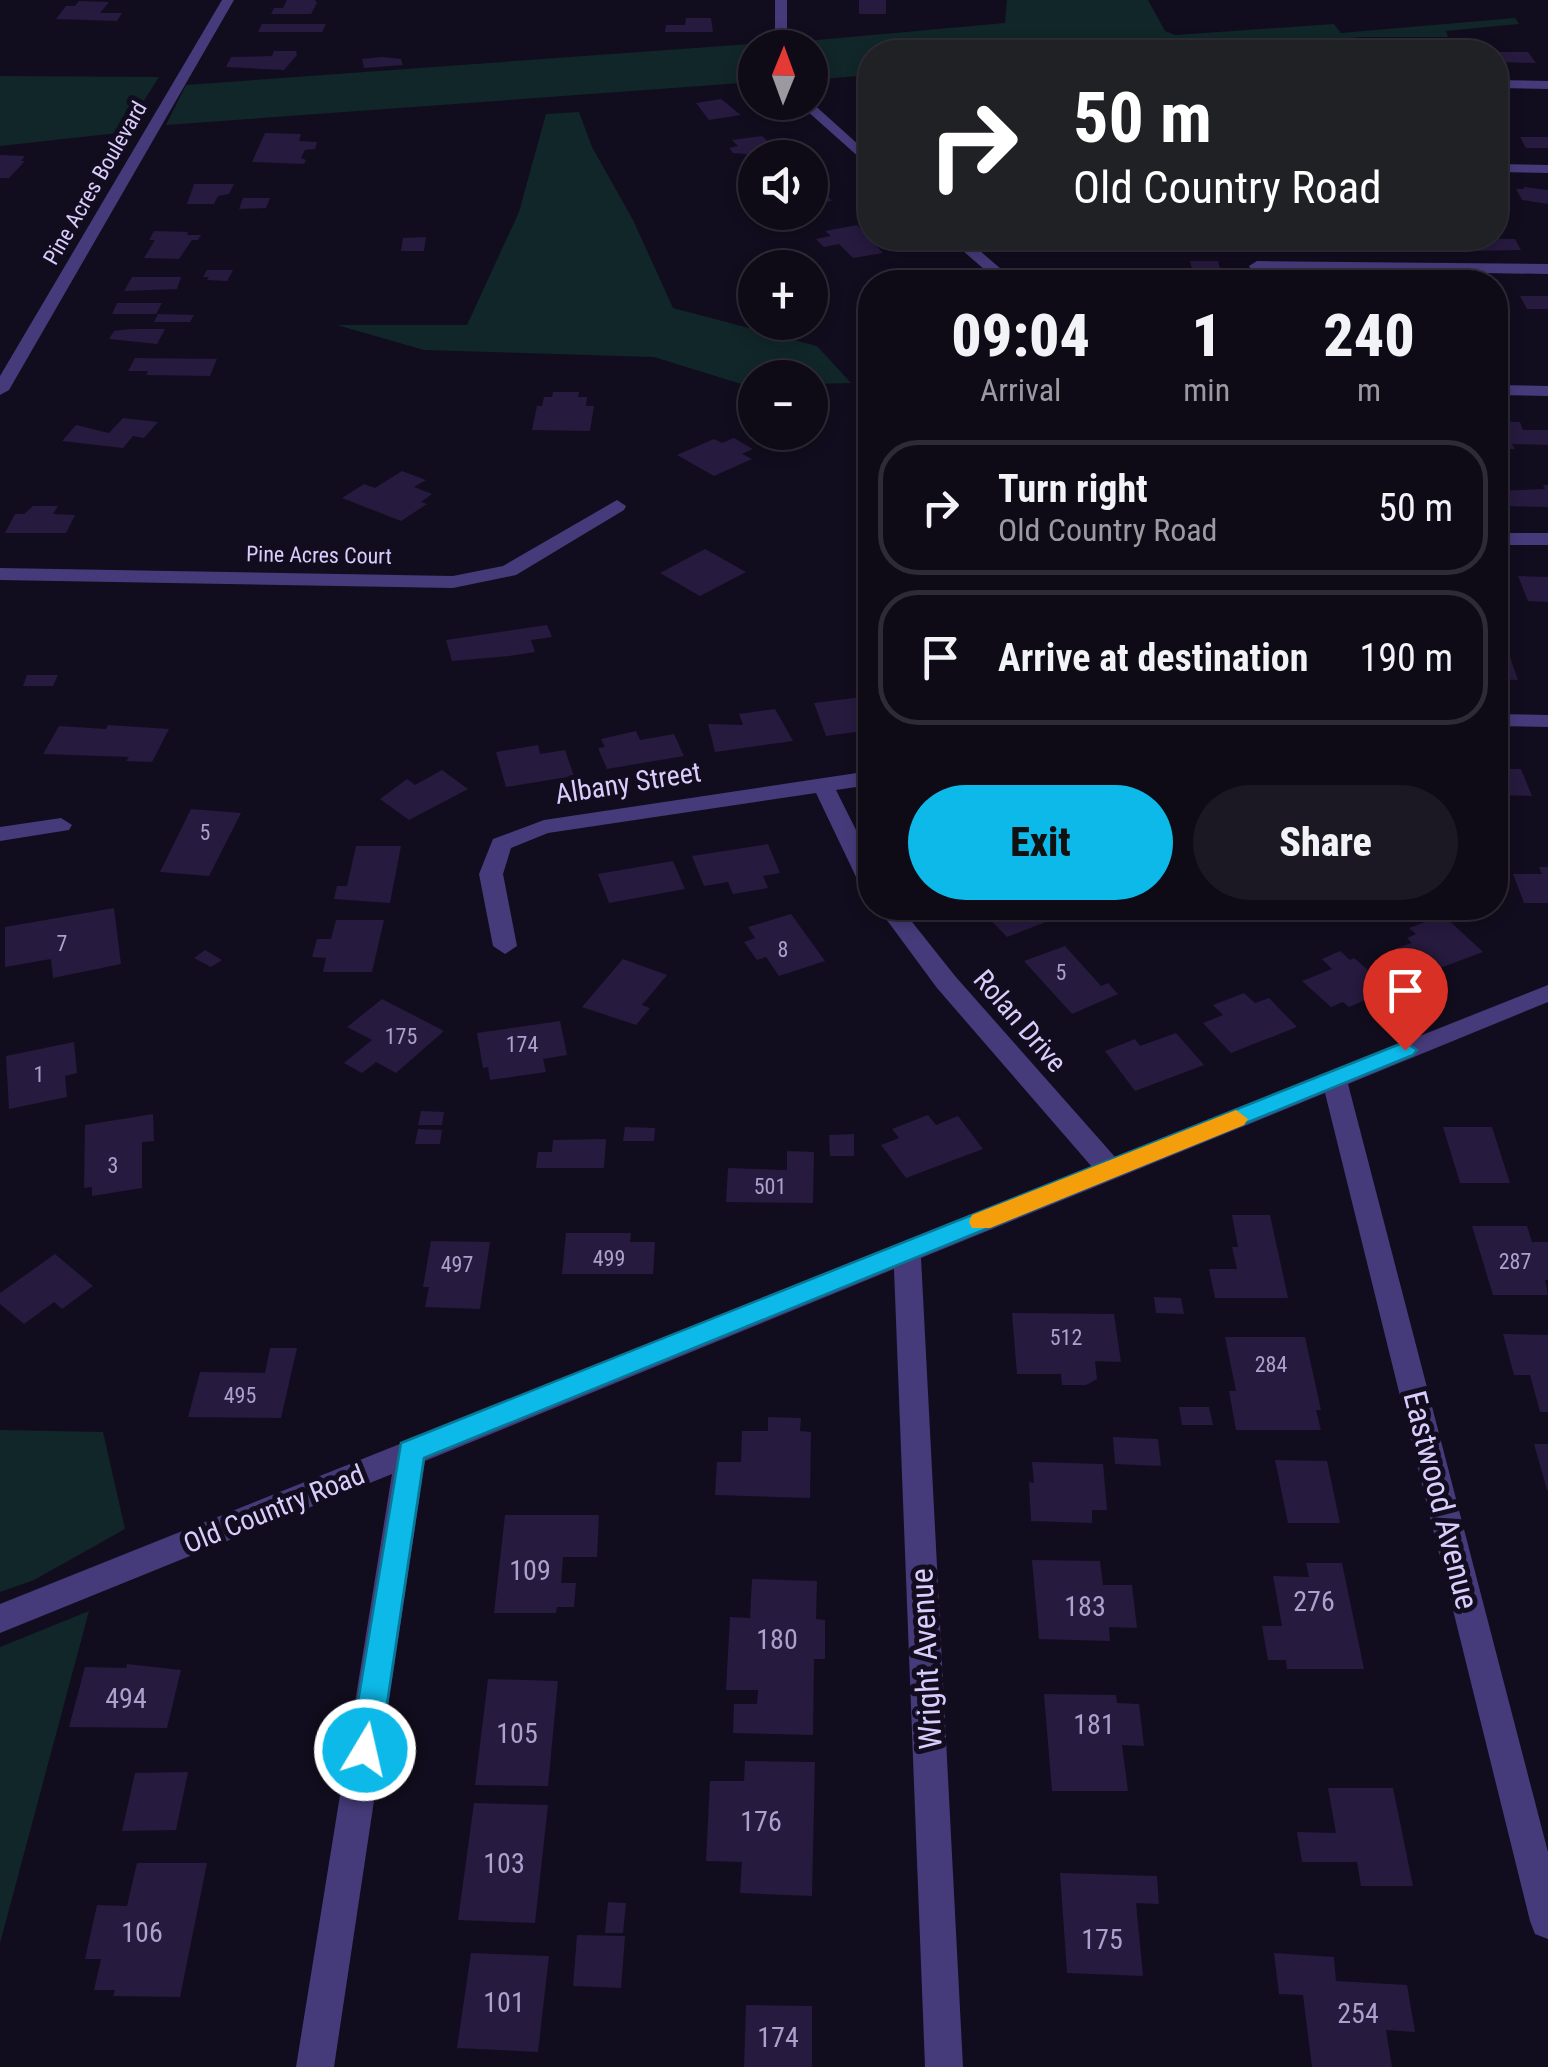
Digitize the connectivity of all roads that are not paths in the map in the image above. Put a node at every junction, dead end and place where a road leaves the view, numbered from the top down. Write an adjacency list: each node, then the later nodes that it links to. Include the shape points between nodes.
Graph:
1 (228, 0): 14 (street, Pine Acres Boulevard)
2 (781, 0): 3 (street)
3 (781, 30)
4 (1508, 84): 5 (street)
5 (1548, 84)
6 (823, 120): 7 (street)
7 (858, 152)
8 (1508, 168): 9 (street)
9 (1548, 168)
10 (970, 250): 13 (street)
11 (1257, 266): 12 (street)
12 (1548, 269)
13 (994, 270)
14 (0, 390)
15 (1508, 390): 16 (street)
16 (1548, 391)
17 (617, 506): 20 (street, Pine Acres Court, via 508,571 452,582)
18 (1508, 539): 19 (street)
19 (1548, 539)
20 (0, 574)
21 (1508, 720): 22 (street)
22 (1548, 721)
23 (858, 780): 24 (street, Albany Street)
24 (822, 784): 27 (street); 29 (street, Albany Street, via 544,827 501,844 491,874)
25 (61, 825): 26 (street)
26 (0, 834)
27 (858, 856)
28 (897, 920): 32 (street, Rolan Drive)
29 (505, 946)
30 (1548, 993): 31 (street, Old Country Road)
31 (1334, 1078): 32 (street, Old Country Road); 36 (street, Eastwood Avenue)
32 (1110, 1170): 33 (street, Old Country Road)
33 (906, 1251): 34 (street, Old Country Road); 38 (street, Wright Avenue)
34 (411, 1452): 35 (street, Old Country Road); 37 (street)
35 (0, 1619)
36 (1548, 1921)
37 (315, 2067)
38 (944, 2067)

